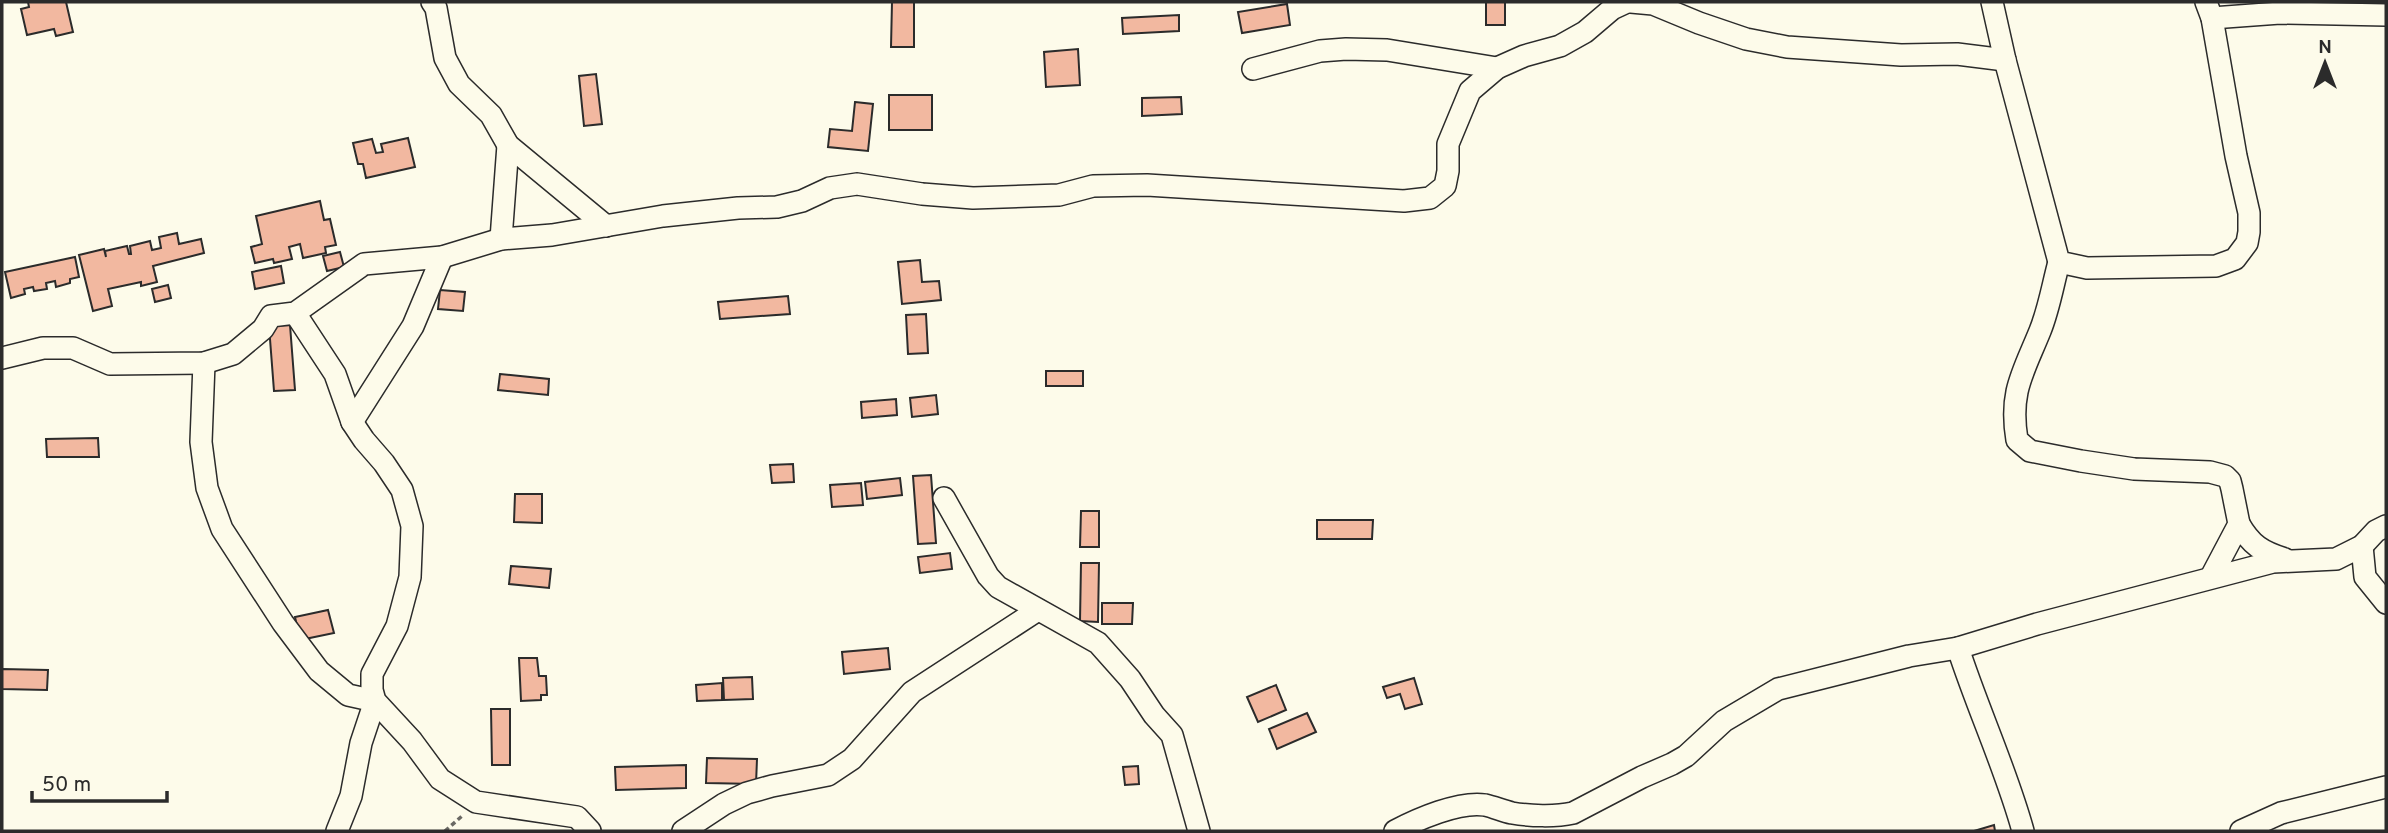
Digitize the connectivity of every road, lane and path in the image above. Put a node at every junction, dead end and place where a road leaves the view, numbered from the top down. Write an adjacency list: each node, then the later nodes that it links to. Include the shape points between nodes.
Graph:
1 (432, 2): 9 (street, via 445,58 454,75 491,115)
2 (1629, 2): 6 (street, via 1653,4 1746,39 1787,47); 7 (street, via 1560,46)
3 (1992, 2): 6 (street)
4 (2209, 10): 5 (street); 13 (street, via 2249,212 2247,243 2235,259 2217,266 2087,268)
5 (2386, 15)
6 (2005, 60): 13 (street)
7 (1497, 68): 8 (street, via 1387,50 1346,49); 10 (street, via 1470,91 1448,144 1445,186 1430,198 1404,201 1147,185 973,198 857,184 830,188 777,207 663,216)
8 (1252, 69)
9 (508, 145): 10 (street); 11 (street)
10 (606, 226): 11 (street)
11 (501, 239): 12 (street)
12 (442, 257): 14 (street, via 364,264); 17 (street, via 413,326)
13 (2059, 262): 19 (street, via 2041,329 2016,389 2013,416 2017,440 2030,451 2081,461 2225,476)
14 (295, 313): 16 (street, via 271,316 263,329 233,354); 17 (street, via 335,374)
15 (2, 358): 16 (street, via 43,348 73,348 110,364)
16 (204, 363): 27 (street, via 201,442 207,488 222,529 319,671 348,695)
17 (352, 422): 27 (street, via 402,490 412,526 411,577 397,626 372,674)
18 (944, 498): 25 (street, via 988,576)
19 (2239, 524): 22 (street, via 2264,553); 23 (street)
20 (2386, 526): 21 (street)
21 (2362, 545): 22 (street, via 2336,559); 24 (street, via 2365,577)
22 (2291, 561): 23 (street)
23 (2211, 577): 26 (street)
24 (2386, 603)
25 (1038, 610): 31 (street, via 912,692 852,759 828,775 747,793); 32 (street, via 1098,643 1168,729)
26 (1958, 648): 33 (street, via 1777,689 1724,721 1686,756 1573,813 1513,813 1482,805 1419,819); 34 (street)
27 (375, 701): 29 (street, via 351,796); 30 (street, via 440,779 476,802 577,817)
28 (2386, 787): 35 (street, via 2281,813)
29 (337, 831)
30 (590, 831)
31 (687, 831)
32 (1199, 831)
33 (1395, 831)
34 (2023, 831)
35 (2241, 831)

